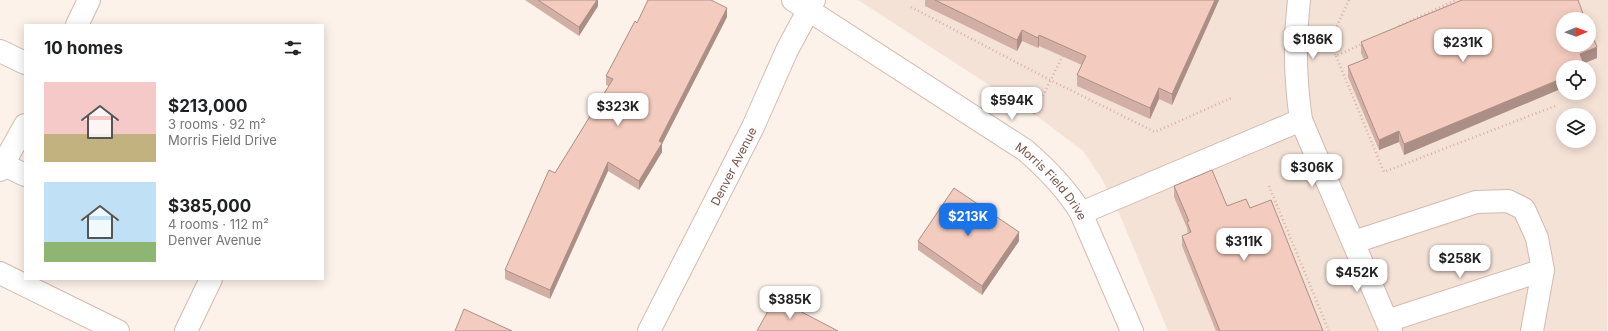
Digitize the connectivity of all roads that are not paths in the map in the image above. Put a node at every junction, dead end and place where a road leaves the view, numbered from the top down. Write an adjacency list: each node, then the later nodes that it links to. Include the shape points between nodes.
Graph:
1 (89, 0): 4 (street)
2 (1299, 0): 7 (street, via 1295,32 1296,85)
3 (805, 3): 11 (street, Morris Field Drive, via 1025,150 1046,168 1071,196); 19 (street, Denver Avenue, via 753,127)
4 (77, 24)
5 (0, 51): 6 (street)
6 (24, 63)
7 (1301, 120): 11 (street); 12 (street)
8 (24, 127): 9 (street)
9 (1, 165): 10 (street)
10 (24, 174)
11 (1081, 212): 20 (street, Morris Field Drive)
12 (1354, 242): 13 (street, via 1476,202 1508,201 1524,209 1536,238); 16 (street)
13 (1542, 270): 16 (street); 21 (street)
14 (0, 273): 17 (street)
15 (211, 280): 18 (street)
16 (1389, 326)
17 (118, 331)
18 (186, 331)
19 (649, 331)
20 (1132, 331)
21 (1532, 331)

